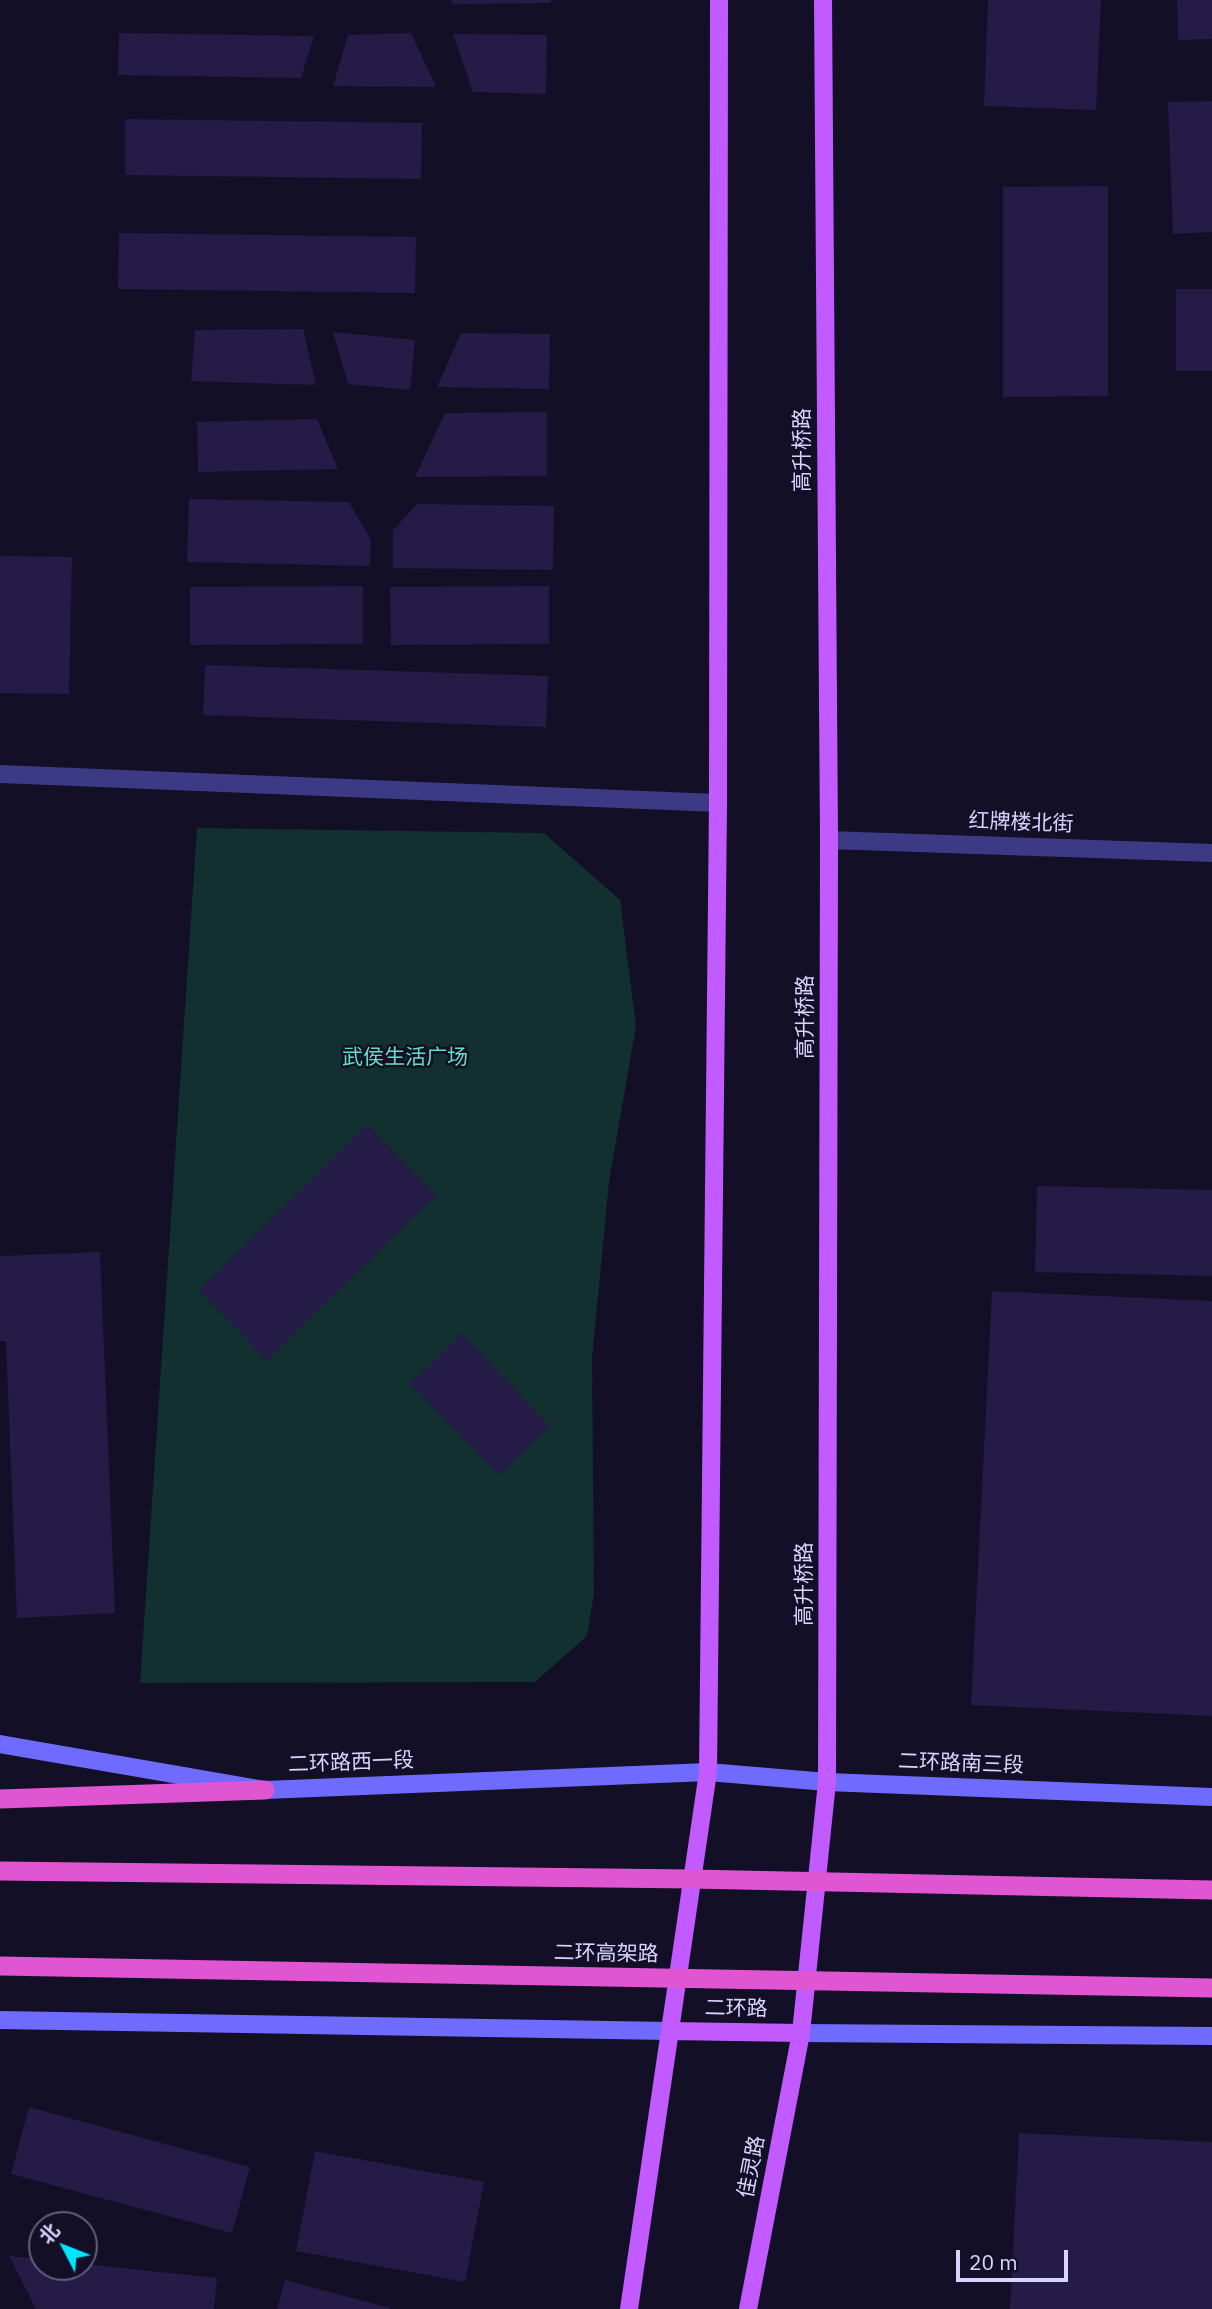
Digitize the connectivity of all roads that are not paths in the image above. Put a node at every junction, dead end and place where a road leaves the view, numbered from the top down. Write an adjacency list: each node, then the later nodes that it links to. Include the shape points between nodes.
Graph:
1 (719, 0): 4 (main road)
2 (823, 0): 5 (main road, 高升桥路)
3 (0, 774): 4 (street)
4 (718, 803): 8 (main road)
5 (829, 840): 6 (street, 红牌楼北街); 9 (main road, 高升桥路)
6 (1212, 853)
7 (0, 1744): 10 (main road, 二环路西一段)
8 (708, 1772): 9 (main road, 二环路南三段); 10 (main road, 二环路西一段); 18 (main road)
9 (827, 1782): 11 (main road, 二环路南三段); 19 (main road, 高升桥路)
10 (265, 1790): 12 (highway)
11 (1212, 1797)
12 (0, 1799)
13 (0, 1871): 14 (highway)
14 (1212, 1890)
15 (0, 1966): 16 (highway, 二环高架路)
16 (1212, 1988)
17 (0, 2020): 18 (main road)
18 (670, 2031): 19 (main road, 二环路); 21 (main road)
19 (801, 2033): 20 (main road); 22 (main road, 佳灵路)
20 (1212, 2036)
21 (629, 2309)
22 (748, 2309)

